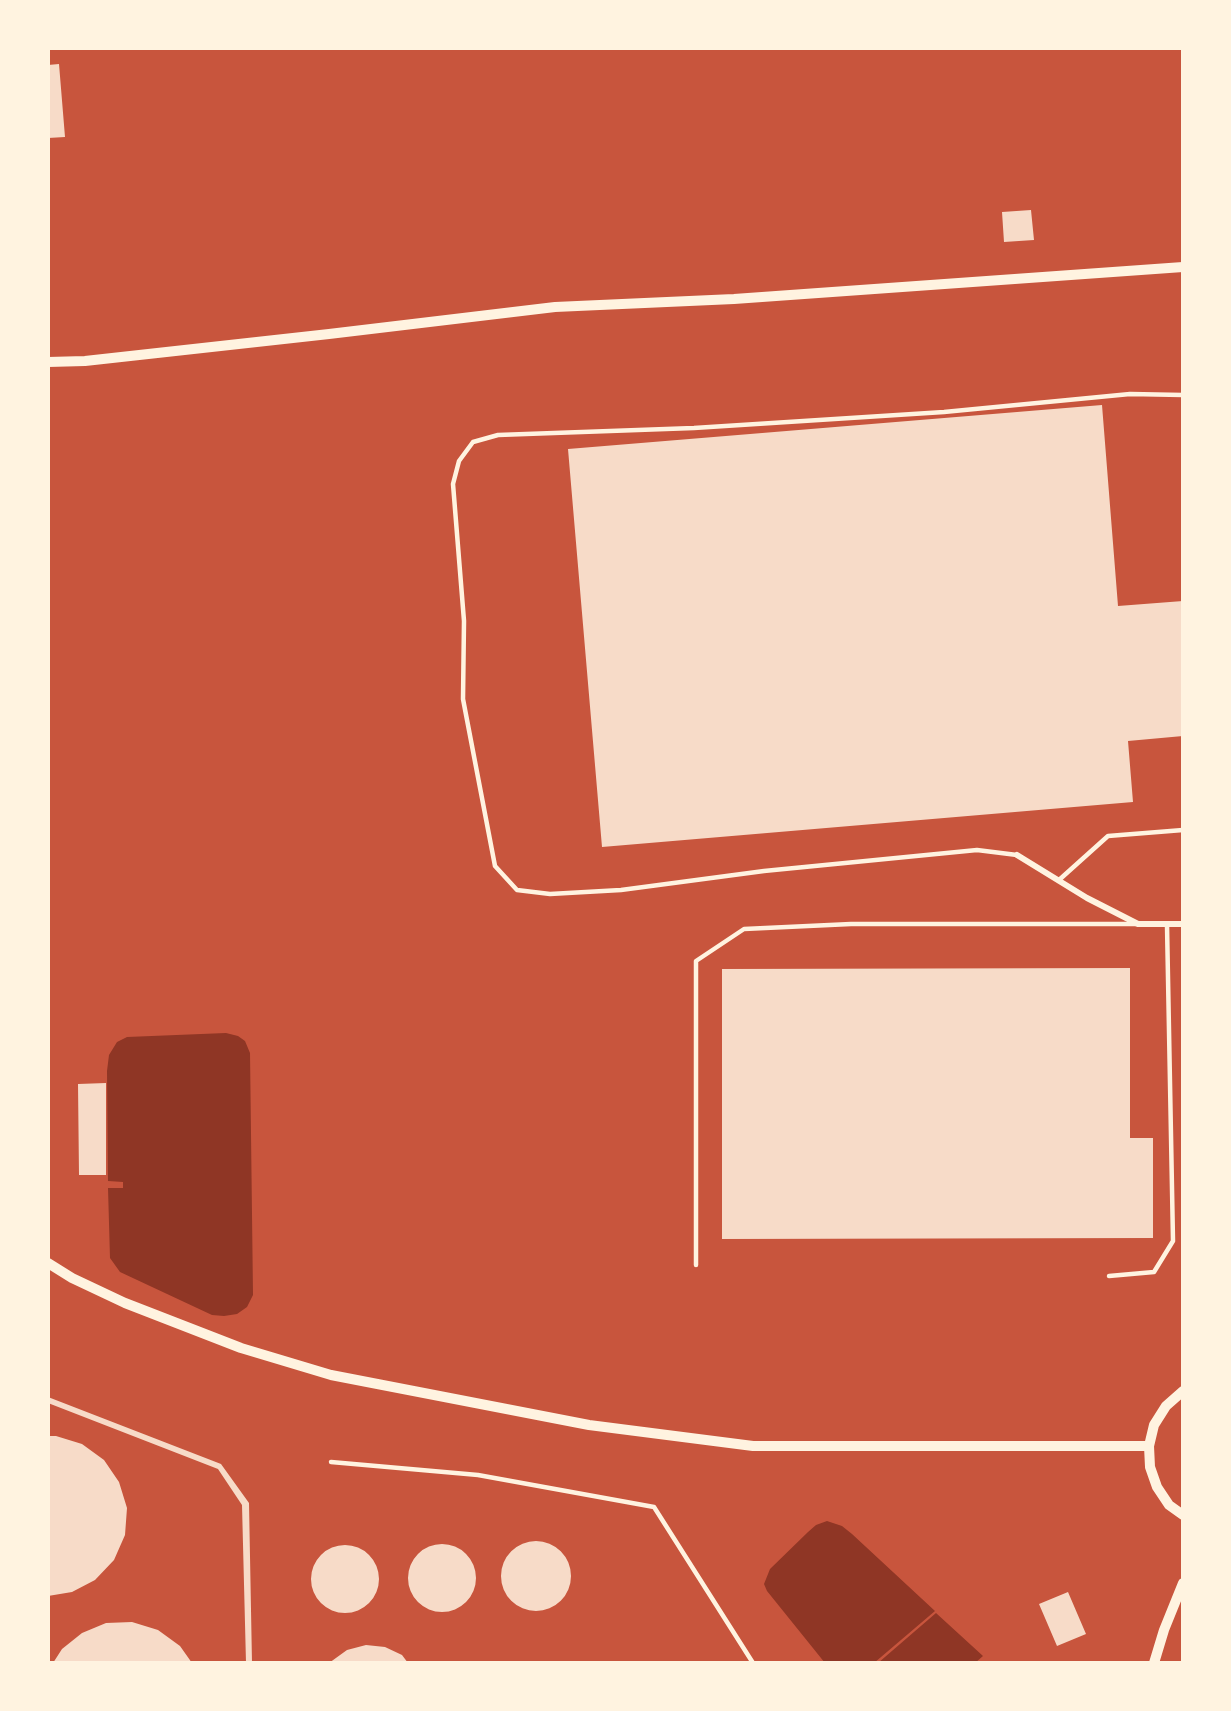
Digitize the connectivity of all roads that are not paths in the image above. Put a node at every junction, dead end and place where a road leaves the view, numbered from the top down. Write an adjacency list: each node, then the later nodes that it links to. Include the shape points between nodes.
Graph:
1 (1183, 267): 2 (street, via 734,299 555,307 317,336)
2 (48, 362)
3 (1183, 395): 5 (lane, via 1130,394 944,412 694,428 498,435 473,442 459,461 453,484 464,621 463,699 495,866 517,890 550,894 621,890 977,850)
4 (1183, 830): 6 (lane, via 1108,836)
5 (1017, 855): 6 (street)
6 (1059, 880): 7 (street)
7 (1138, 924): 9 (street); 11 (lane, via 851,924 744,929 696,961)
8 (1183, 924): 9 (street)
9 (1167, 925): 12 (lane, via 1173,1241 1154,1272)
10 (48, 1263): 14 (street, via 125,1303 252,1352 331,1375 589,1425 753,1446)
11 (696, 1265)
12 (1109, 1276)
13 (1183, 1391): 14 (street, via 1166,1406 1154,1425)
14 (1149, 1446): 16 (street, via 1150,1467 1157,1487 1169,1505)
15 (331, 1462): 18 (lane, via 478,1475 654,1507)
16 (1183, 1515)
17 (1183, 1583): 19 (street)
18 (753, 1663)
19 (1154, 1663)

